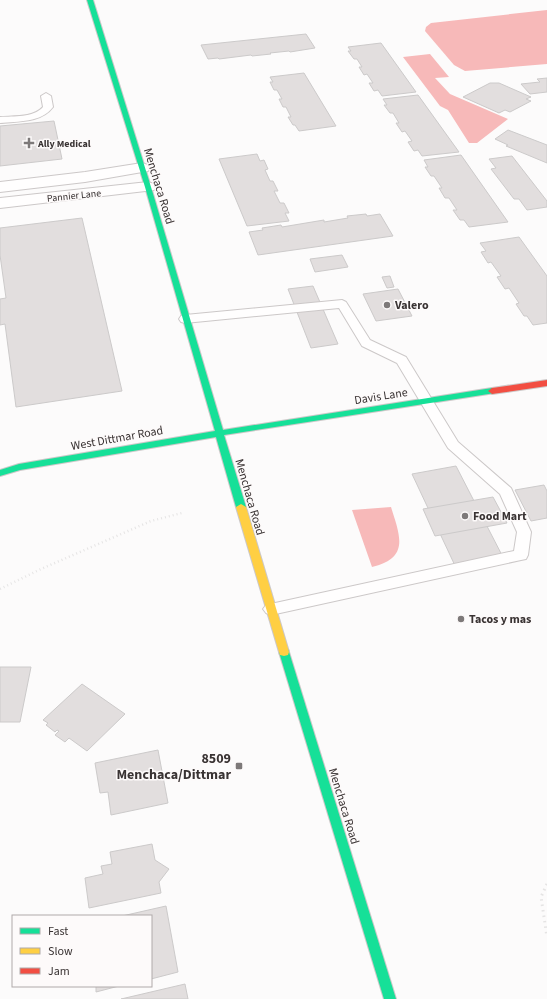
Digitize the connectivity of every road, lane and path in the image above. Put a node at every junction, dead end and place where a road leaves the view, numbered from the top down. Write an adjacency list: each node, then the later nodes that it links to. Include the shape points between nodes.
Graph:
1 (90, 0): 4 (main road, Menchaca Road)
2 (46, 96): 3 (lane, via 48,107 44,113)
3 (0, 120)
4 (142, 168): 5 (street, Pannier Lane); 6 (main road, Menchaca Road)
5 (0, 187)
6 (148, 187): 7 (street, Pannier Lane); 8 (main road, Menchaca Road)
7 (0, 203)
8 (185, 319): 10 (lane, via 342,304 366,343 402,360); 11 (main road, Menchaca Road)
9 (547, 383): 10 (main road, Davis Lane)
10 (428, 400): 11 (main road, Davis Lane); 17 (lane, via 453,445 506,491 524,532 522,555)
11 (219, 434): 13 (main road, West Dittmar Road); 17 (main road, Menchaca Road)
12 (0, 465): 13 (main road, West Dittmar Road)
13 (19, 467): 14 (main road, West Dittmar Road)
14 (0, 473)
15 (182, 513): 16 (path, via 151,521 40,569)
16 (0, 590)
17 (271, 609): 20 (main road, Menchaca Road)
18 (547, 884): 19 (path, via 541,897)
19 (547, 937)
20 (390, 999)

